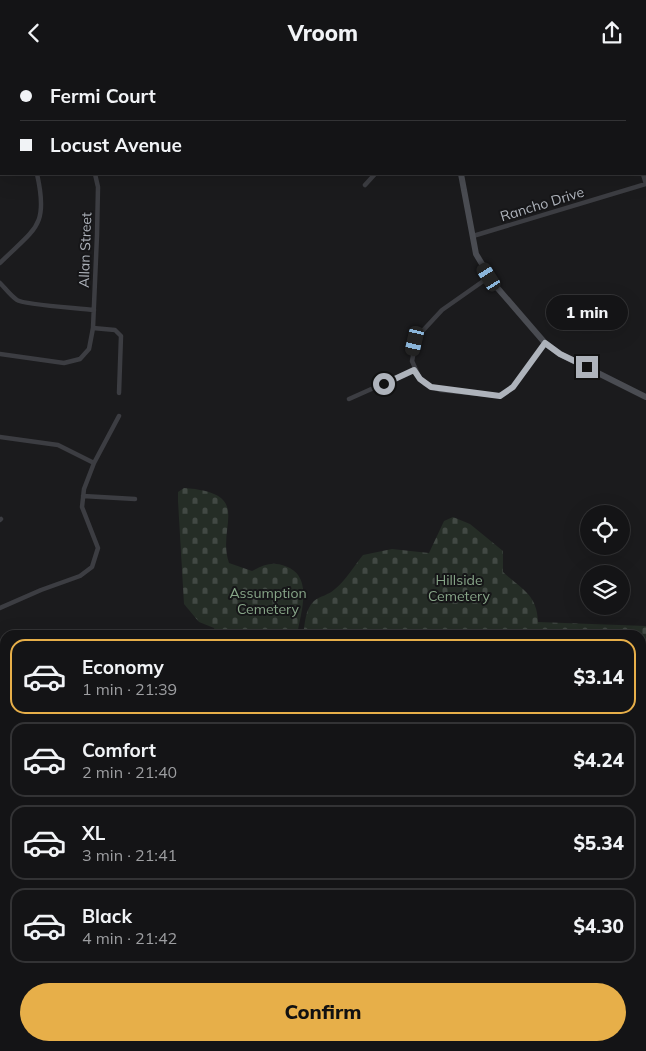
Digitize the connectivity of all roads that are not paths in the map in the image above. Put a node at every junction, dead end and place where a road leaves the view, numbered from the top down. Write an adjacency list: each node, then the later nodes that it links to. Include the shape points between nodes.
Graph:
1 (37, 175): 8 (street, via 41,219)
2 (95, 175): 11 (street, Allan Street, via 98,187)
3 (374, 175): 6 (street)
4 (461, 175): 7 (street)
5 (646, 184): 7 (street, Rancho Drive)
6 (365, 185)
7 (472, 236): 9 (street, via 478,259)
8 (0, 263)
9 (489, 277): 13 (street); 15 (street, via 442,310 417,337 412,354)
10 (0, 283): 11 (street, via 16,300 27,304)
11 (94, 310): 12 (street, Allan Street)
12 (93, 328): 14 (street, Allan Street, via 89,349 74,361 53,363); 16 (street, via 118,332 121,336)
13 (545, 343): 15 (street, via 513,387 500,396 431,387); 17 (street, via 560,354)
14 (0, 353)
15 (414, 370): 18 (street)
16 (119, 393)
17 (646, 397)
18 (349, 399)
19 (119, 416): 21 (street)
20 (0, 437): 21 (street, via 58,445)
21 (94, 463): 22 (street, via 86,479)
22 (83, 496): 23 (street); 24 (street, via 85,517 98,548 92,567 80,576)
23 (135, 499)
24 (0, 608)

